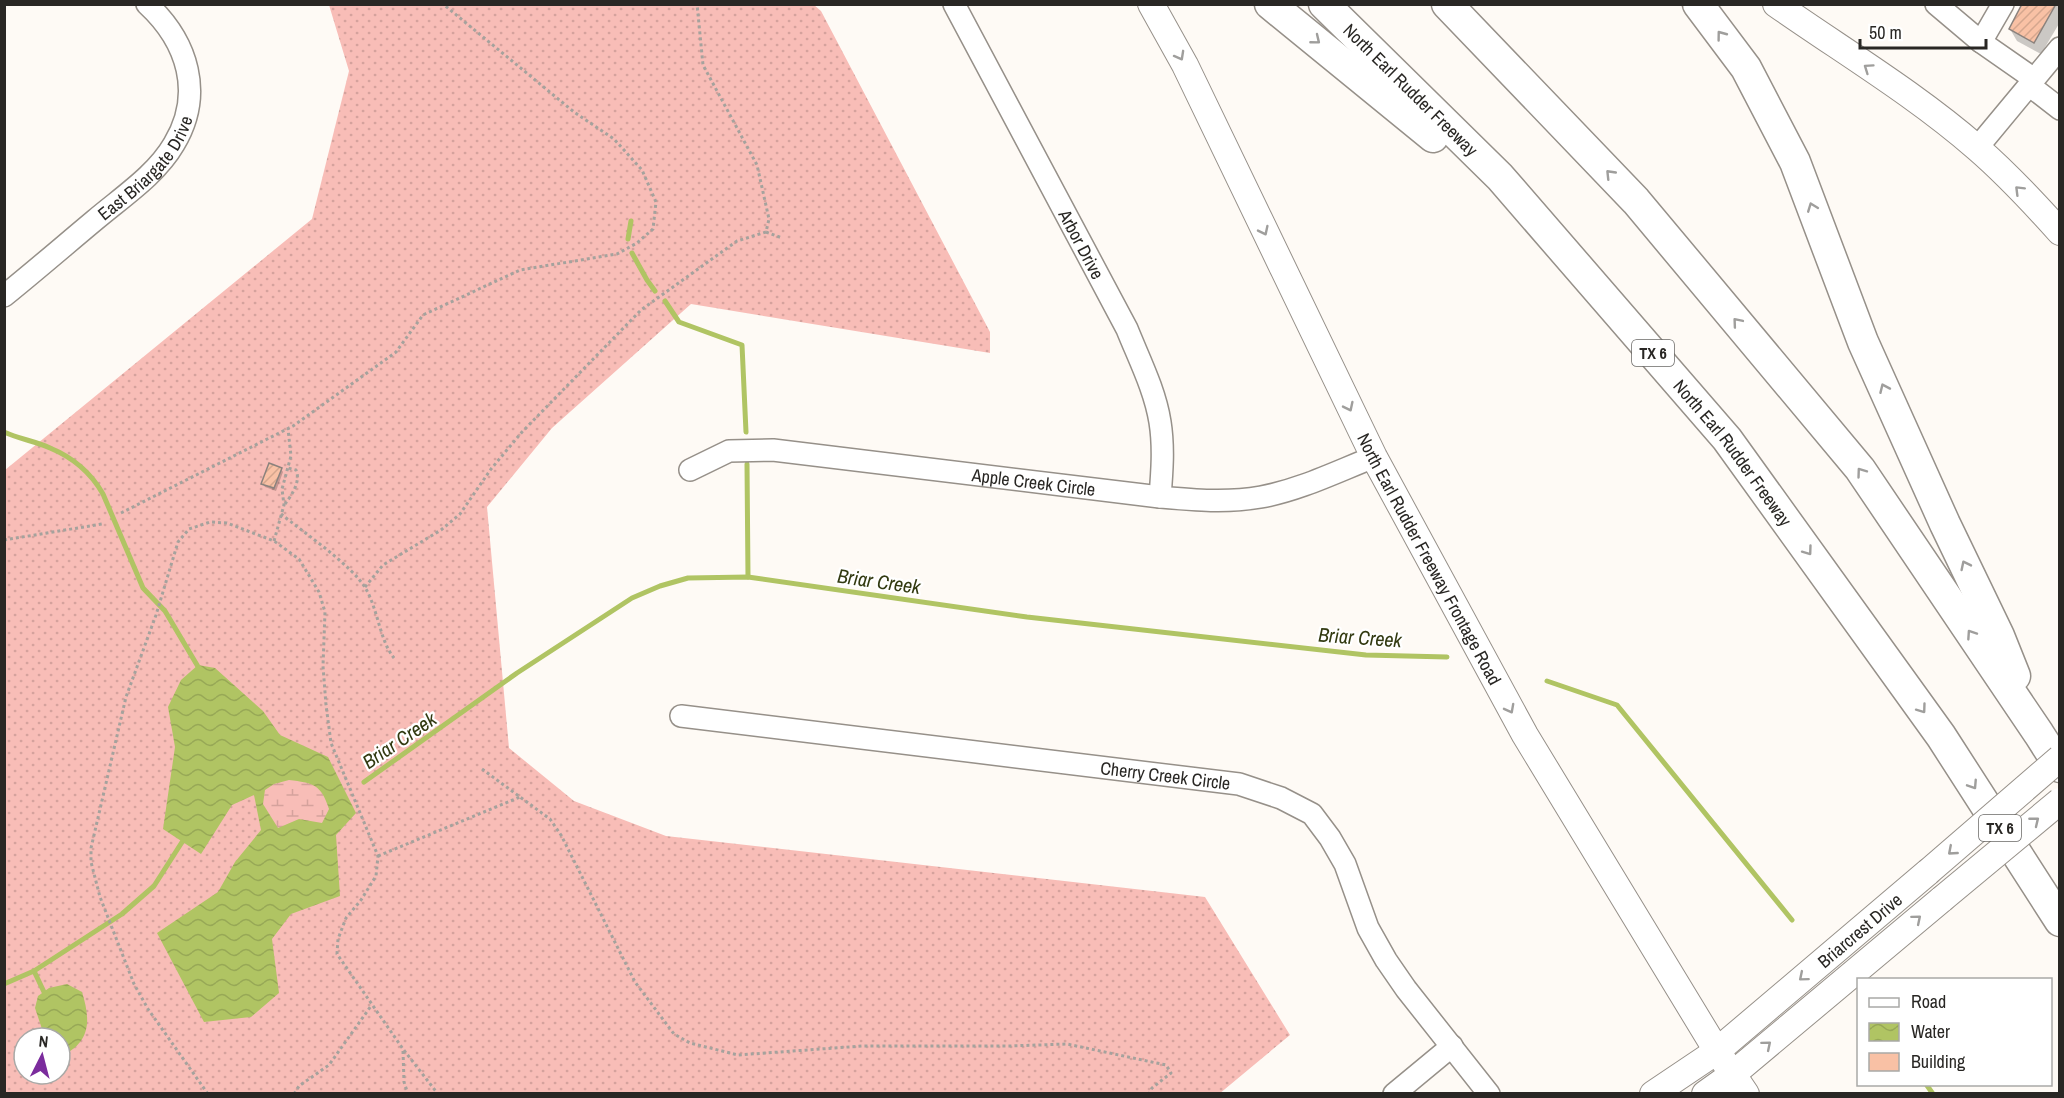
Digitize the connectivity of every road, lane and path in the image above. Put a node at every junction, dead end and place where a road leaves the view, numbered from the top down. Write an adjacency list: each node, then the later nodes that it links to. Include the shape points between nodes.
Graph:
1 (147, 4): 21 (street, East Briargate Drive, via 178,42 188,67 186,116 174,145 149,174)
2 (443, 4): 23 (path, via 574,112 614,139 642,170 656,202 653,229 617,254 520,270 423,315 396,352)
3 (697, 4): 18 (path, via 703,65 757,165 770,219)
4 (954, 4): 27 (street, Arbor Drive, via 1127,330 1160,421)
5 (1152, 4): 24 (main road, North Earl Rudder Freeway Frontage Road, one-way to 24)
6 (1270, 4): 22 (highway, one-way to 22, via 1422,127)
7 (1324, 4): 22 (highway, North Earl Rudder Freeway / TX 6, via 1500,177)
8 (1447, 4): 37 (highway, one-way to 8, via 1860,470 1636,201)
9 (1698, 4): 37 (highway, one-way to 9, via 1999,636 1863,342 1795,162 1746,68)
10 (1776, 4): 17 (main road, one-way to 10)
11 (2003, 4): 13 (street)
12 (1944, 7): 13 (street)
13 (1981, 42): 15 (street)
14 (2060, 48): 15 (street)
15 (2032, 82): 16 (street); 17 (street)
16 (2060, 110)
17 (1977, 148): 19 (main road, one-way to 17)
18 (766, 232): 20 (path); 34 (path, via 737,242 641,310 522,432 460,514 383,565)
19 (2060, 232)
20 (782, 238)
21 (4, 296)
22 (1606, 300): 44 (highway, North Earl Rudder Freeway / TX 6, one-way to 44, via 1741,458 1941,736)
23 (288, 429): 25 (path); 29 (path)
24 (1374, 457): 27 (street, Apple Creek Circle, via 1262,497 1217,502); 50 (main road, North Earl Rudder Freeway Frontage Road, one-way to 50, via 1524,735)
25 (288, 468): 28 (path, via 282,489); 28 (path, via 296,470 298,477)
26 (690, 470): 27 (street, Apple Creek Circle, via 729,451 772,450)
27 (1160, 497)
28 (284, 505): 30 (path)
29 (121, 513)
30 (281, 514): 33 (path); 34 (path, via 343,563)
31 (102, 524): 32 (path)
32 (4, 540)
33 (274, 541): 43 (path, via 299,559 319,592 325,612 323,666 331,743); 52 (path, via 227,523 210,522 189,529 178,542 126,697 91,848 100,897 134,984)
34 (365, 587): 35 (path, via 387,650)
35 (394, 658)
36 (681, 716): 48 (street, Cherry Creek Circle, via 1239,784 1281,798 1312,814 1330,838 1345,864 1368,928 1386,960)
37 (2039, 734): 39 (highway)
38 (2060, 758): 50 (main road, Briarcrest Drive, one-way to 50, bridge)
39 (2060, 767)
40 (482, 770): 41 (path)
41 (520, 797): 43 (path); 56 (path, via 550,819 635,982 674,1034 690,1043 738,1055 862,1046 1067,1044 1166,1065 1171,1073)
42 (2060, 801): 51 (main road, Briarcrest Drive, one-way to 42, bridge, via 1942,898)
43 (378, 856): 45 (path, via 376,876 346,918 337,954)
44 (2060, 921)
45 (372, 1005): 49 (path); 53 (path, via 328,1065)
46 (4, 1027): 47 (path)
47 (4, 1036)
48 (1452, 1046): 57 (street); 58 (street, Cherry Creek Circle)
49 (403, 1049): 54 (path); 55 (path)
50 (1717, 1051): 51 (main road, North Earl Rudder Freeway Frontage Road); 59 (main road, Briarcrest Drive)
51 (1739, 1084): 60 (main road, Briarcrest Drive)
52 (208, 1094)
53 (294, 1094)
54 (408, 1094)
55 (438, 1094)
56 (1149, 1094)
57 (1394, 1094)
58 (1489, 1094)
59 (1653, 1094)
60 (1705, 1094)

